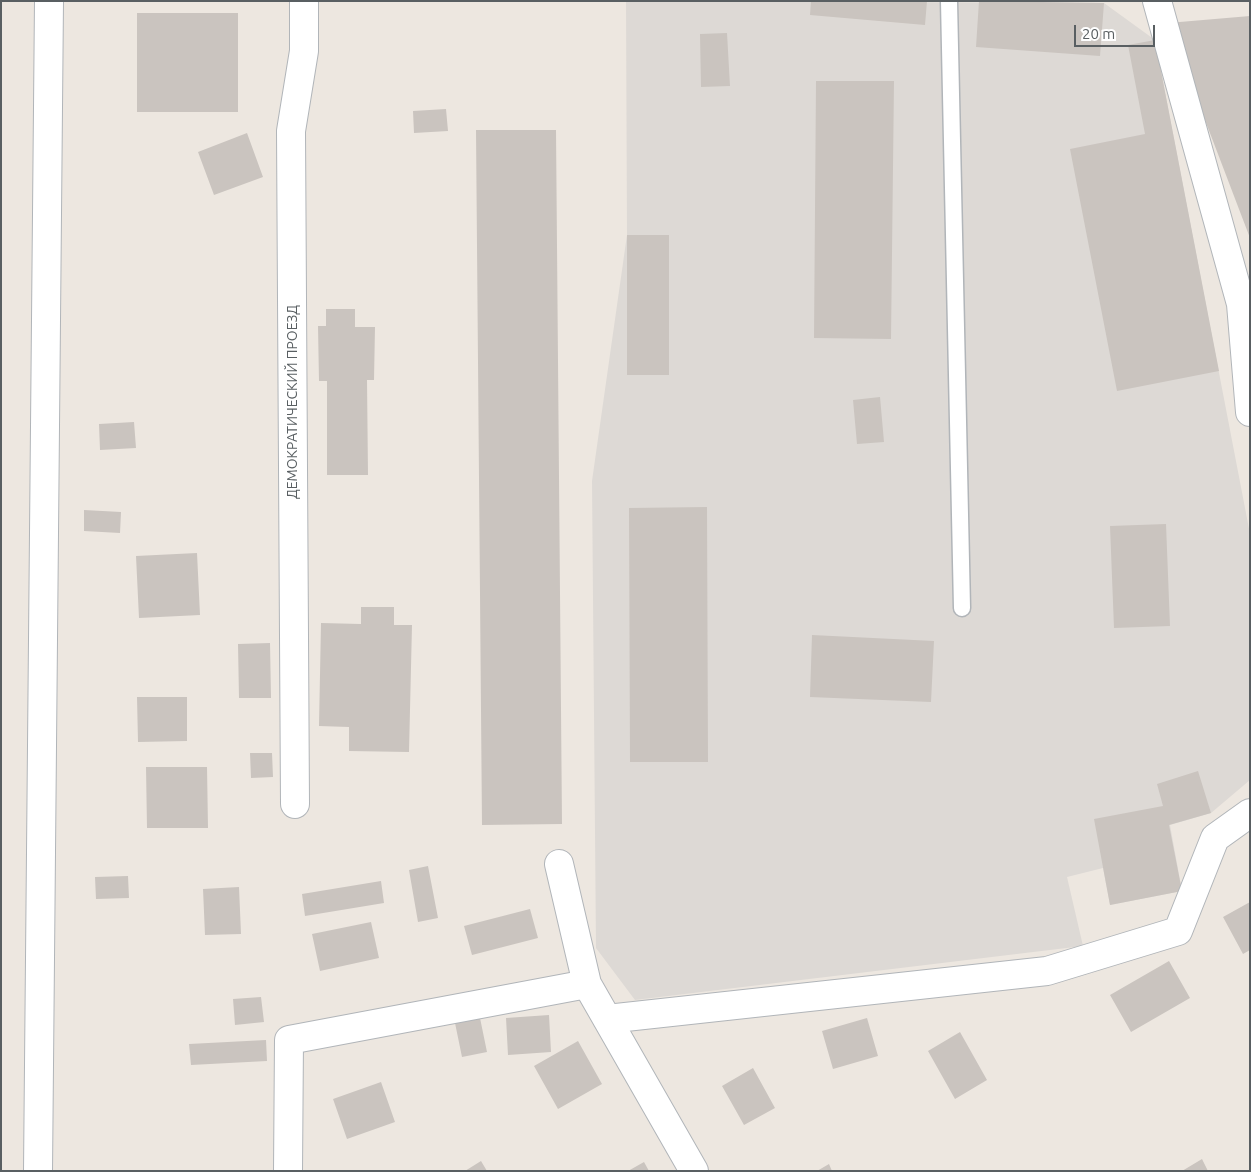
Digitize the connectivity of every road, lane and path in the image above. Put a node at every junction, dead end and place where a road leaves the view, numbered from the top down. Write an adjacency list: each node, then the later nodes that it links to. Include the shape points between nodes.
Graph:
1 (49, 1): 13 (street)
2 (304, 1): 8 (street, ДЕМОКРАТИЧЕСКИЙ ПРОЕЗД, via 304,51 291,131)
3 (950, 1): 7 (lane)
4 (1157, 1): 5 (street)
5 (1245, 303): 6 (street)
6 (1250, 412)
7 (962, 608)
8 (295, 804)
9 (1250, 813): 12 (street, via 1215,838 1178,931 1047,971)
10 (558, 864): 11 (street)
11 (587, 984): 12 (street); 14 (street, via 289,1040)
12 (607, 1019): 15 (street)
13 (38, 1171)
14 (288, 1171)
15 (694, 1171)

